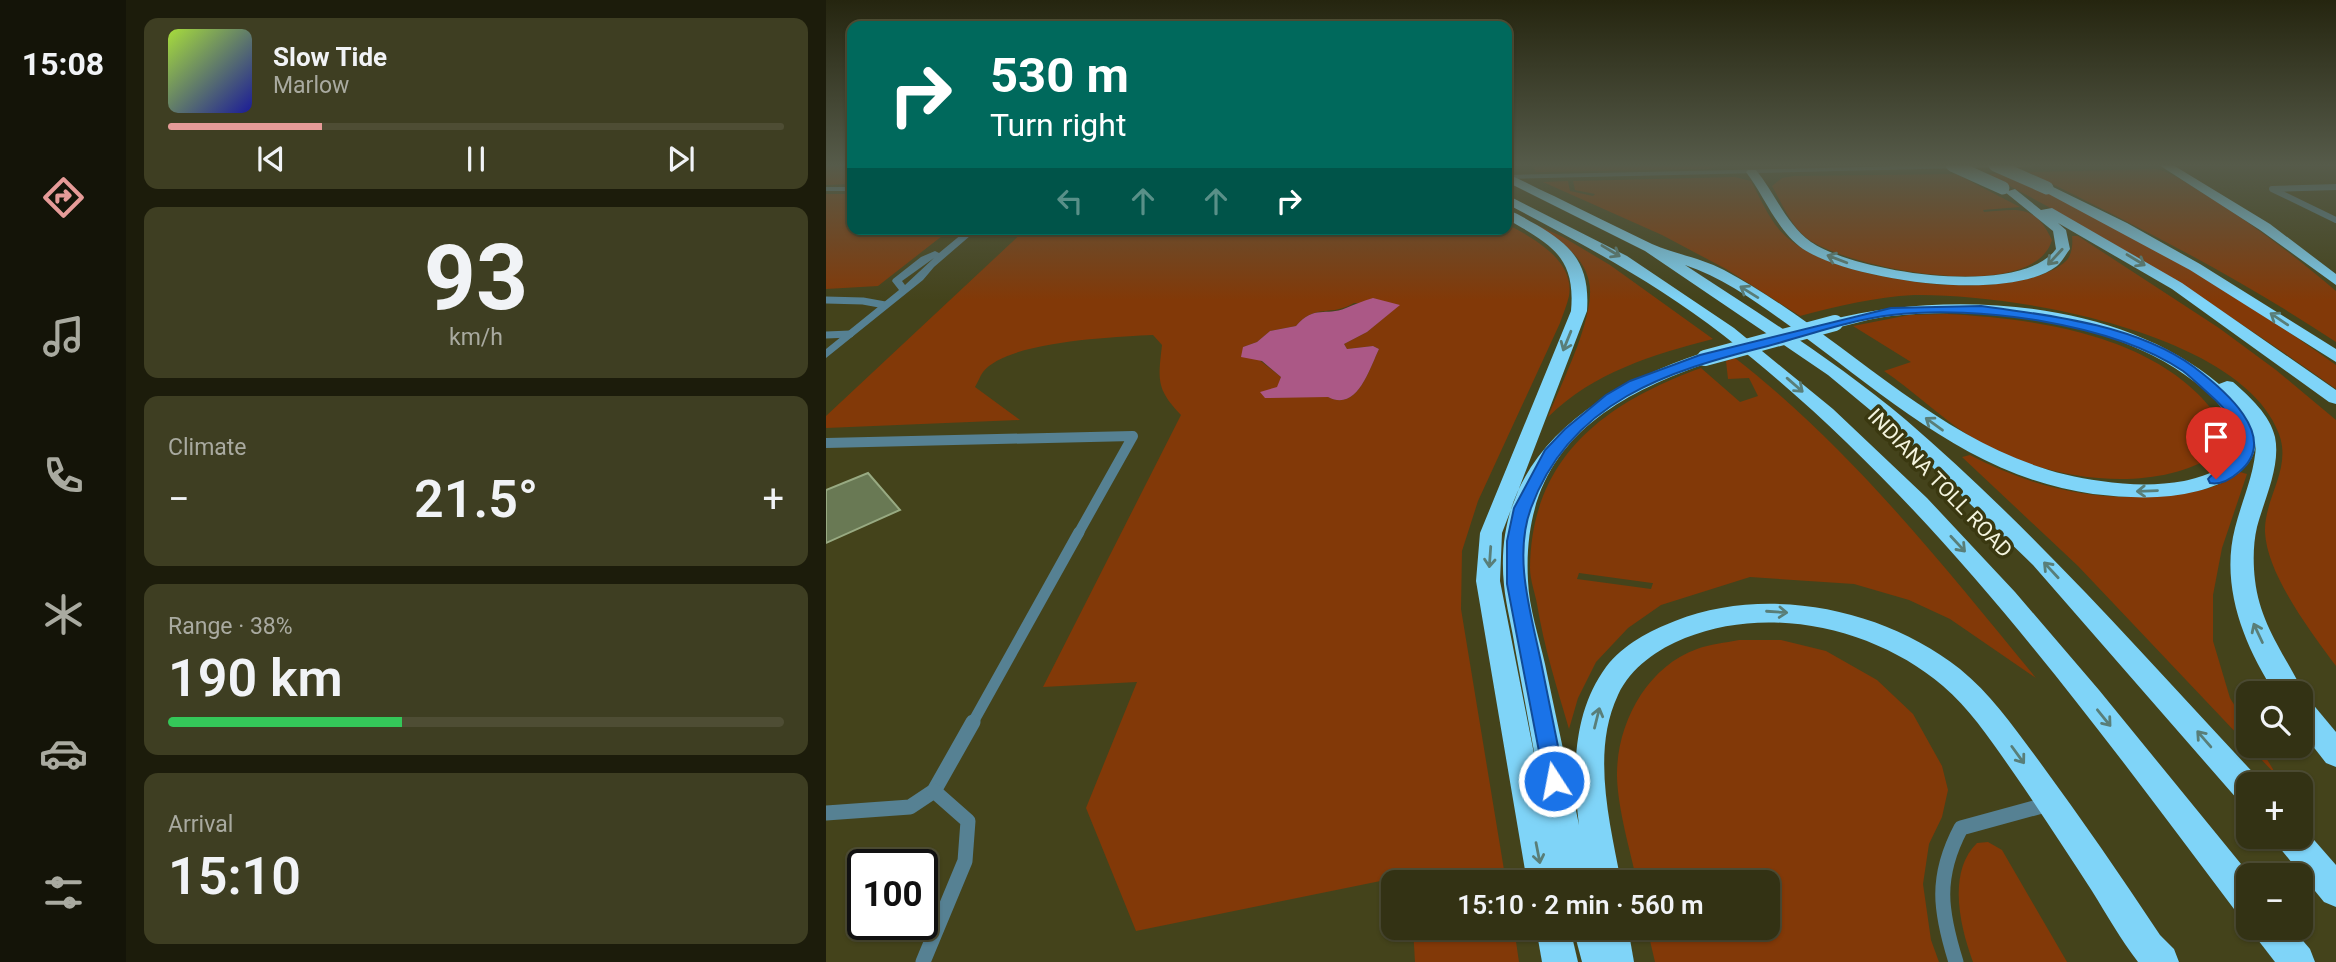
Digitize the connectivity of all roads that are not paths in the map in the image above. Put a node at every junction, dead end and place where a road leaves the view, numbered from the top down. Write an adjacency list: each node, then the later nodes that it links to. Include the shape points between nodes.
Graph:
1 (1530, 210): 38 (highway, INDIANA TOLL ROAD, one-way to 38, via 1582,235 1678,293 1794,383 1851,435 1976,563)
2 (1573, 210): 12 (highway, INDIANA TOLL ROAD)
3 (1773, 210): 4 (highway, one-way to 3, via 2064,239 2057,259 2026,274 1975,281 1914,278 1857,266 1811,247)
4 (2033, 210)
5 (2045, 210): 24 (highway, one-way to 24, via 2150,269)
6 (2089, 210): 23 (highway, one-way to 6, bridge, via 2241,293)
7 (2237, 210): 14 (highway)
8 (2315, 210): 10 (lane)
9 (1512, 217): 26 (highway, one-way to 26, via 1571,257 1582,284 1579,311)
10 (2336, 220)
11 (967, 235): 13 (street)
12 (1650, 248): 18 (highway, one-way to 12, via 1891,311 1981,310 2054,320 2126,339 2188,369 2220,394 2241,423 2245,452 2235,468 2184,489 2102,491 2017,471 1942,431 1718,273); 30 (highway, INDIANA TOLL ROAD, one-way to 12, via 2041,559 1975,493 1834,371)
13 (948, 250): 15 (street); 15 (street, via 924,259 897,281)
14 (2336, 281)
15 (902, 288): 17 (street)
16 (826, 300): 17 (lane)
17 (885, 304): 19 (street)
18 (1830, 320): 22 (highway, bridge); 27 (highway, one-way to 18, via 2253,625 2243,581 2244,535 2266,440 2246,403 2225,385 2201,367 2135,335 2029,309 1912,303)
19 (850, 334): 20 (lane); 21 (street)
20 (826, 335)
21 (826, 355)
22 (1701, 355): 26 (highway, via 1627,376 1576,408 1552,430); 36 (highway, via 1635,384 1590,414 1551,453 1522,508 1516,584)
23 (2336, 357)
24 (2336, 398)
25 (826, 443): 31 (lane, via 1133,436)
26 (1506, 491): 35 (highway, one-way to 35, via 1492,533 1488,581)
27 (2283, 681)
28 (2313, 725): 29 (highway)
29 (2336, 754)
30 (2236, 776)
31 (934, 791): 33 (lane, via 910,807); 45 (lane, via 968,821 965,861)
32 (2053, 803): 37 (highway, one-way to 32, via 1590,788 1590,746 1599,708 1617,670 1642,647 1684,626 1724,614 1766,611 1848,625 1940,669 1976,701); 44 (highway); 49 (lane, via 1961,828 1948,849 1940,877 1943,920)
33 (826, 813)
34 (2301, 849): 39 (highway)
35 (1542, 870)
36 (1573, 870)
37 (1602, 870)
38 (2236, 884)
39 (2336, 890)
40 (1555, 940): 46 (highway)
41 (1594, 940): 47 (highway)
42 (1613, 940): 48 (highway)
43 (2280, 940): 50 (highway)
44 (2158, 960)
45 (923, 962)
46 (1560, 962)
47 (1600, 962)
48 (1616, 962)
49 (1955, 962)
50 (2297, 962)

